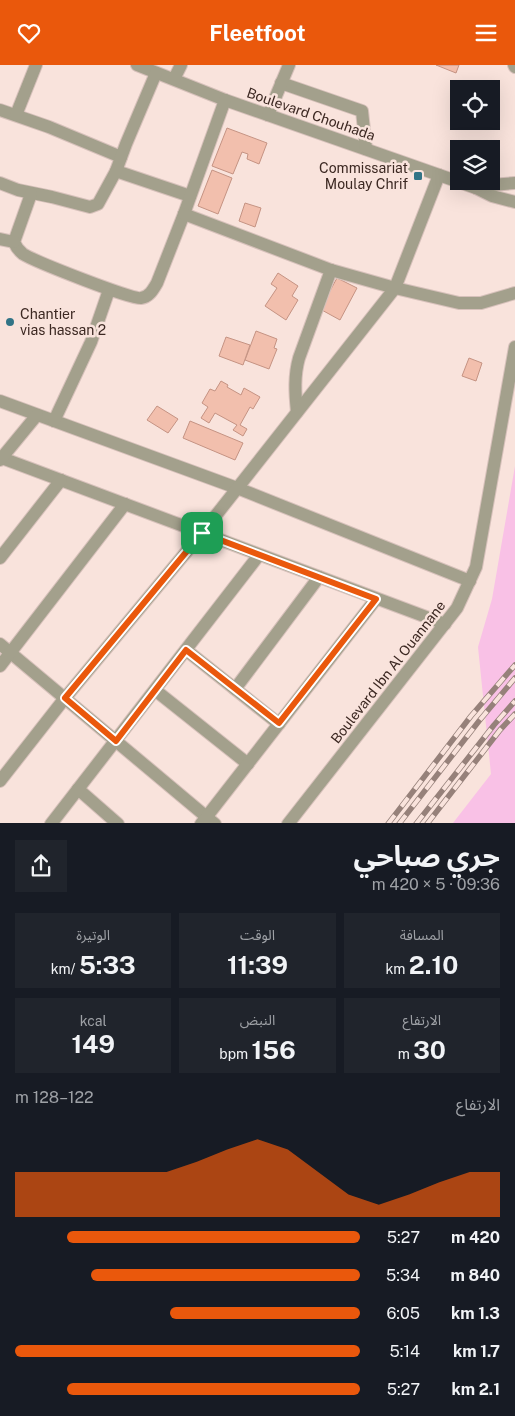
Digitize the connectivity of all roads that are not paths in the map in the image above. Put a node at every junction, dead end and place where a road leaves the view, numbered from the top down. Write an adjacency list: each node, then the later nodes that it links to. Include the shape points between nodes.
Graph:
1 (36, 65): 10 (street)
2 (137, 65): 5 (street, Boulevard Chouhada)
3 (181, 65): 6 (street)
4 (289, 65): 7 (street)
5 (156, 73): 6 (street, Boulevard Chouhada); 13 (street)
6 (174, 79): 8 (street, Boulevard Chouhada)
7 (281, 83): 11 (street); 12 (street, via 362,111)
8 (225, 100): 11 (street, Boulevard Chouhada); 22 (street)
9 (0, 109): 10 (street)
10 (16, 115): 13 (street)
11 (268, 115): 12 (street, Boulevard Chouhada)
12 (366, 149): 15 (street, Boulevard Chouhada)
13 (121, 157): 14 (street)
14 (116, 171): 21 (street, via 94,207); 22 (street)
15 (439, 175): 16 (street, Boulevard Chouhada); 28 (street)
16 (450, 179)
17 (0, 183): 21 (street)
18 (515, 183): 19 (street, Boulevard Chouhada)
19 (500, 184)
20 (480, 190): 23 (street, Boulevard Chouhada)
21 (30, 194): 26 (street)
22 (190, 196): 24 (street)
23 (515, 202)
24 (184, 214): 27 (street); 29 (street, via 154,290 136,299)
25 (0, 239): 26 (street)
26 (14, 242): 29 (street, via 16,248 29,257)
27 (331, 270): 28 (street); 33 (street, via 299,358 295,381)
28 (395, 288): 30 (street, via 460,303 481,303); 33 (street)
29 (109, 290): 35 (street, via 91,342)
30 (515, 293)
31 (515, 347): 44 (street, Boulevard Ibn Al Ouannane, via 476,567)
32 (0, 401): 34 (street)
33 (297, 412): 38 (street)
34 (37, 415): 35 (street); 36 (street)
35 (54, 421): 38 (street)
36 (1, 459): 37 (street)
37 (61, 480): 39 (street); 42 (street)
38 (237, 488): 40 (street); 44 (street)
39 (125, 504): 40 (street); 49 (street)
40 (202, 533): 41 (street); 53 (street)
41 (259, 555): 43 (street); 48 (street)
42 (0, 558)
43 (319, 577): 45 (street); 51 (street)
44 (470, 581): 46 (street, Boulevard Ibn Al Ouannane)
45 (376, 599): 46 (street); 54 (street)
46 (445, 624): 62 (street, Boulevard Ibn Al Ouannane)
47 (0, 644): 49 (street)
48 (186, 650): 51 (street); 52 (street)
49 (11, 653): 50 (street); 53 (street)
50 (0, 666)
51 (235, 689): 54 (street)
52 (155, 690): 55 (street); 56 (street)
53 (65, 698): 55 (street); 57 (street)
54 (279, 723): 56 (street)
55 (116, 741): 58 (street); 59 (street)
56 (248, 764): 59 (street)
57 (0, 781)
58 (78, 789): 60 (street); 61 (street)
59 (208, 821)
60 (51, 823)
61 (118, 823)
62 (288, 823)

